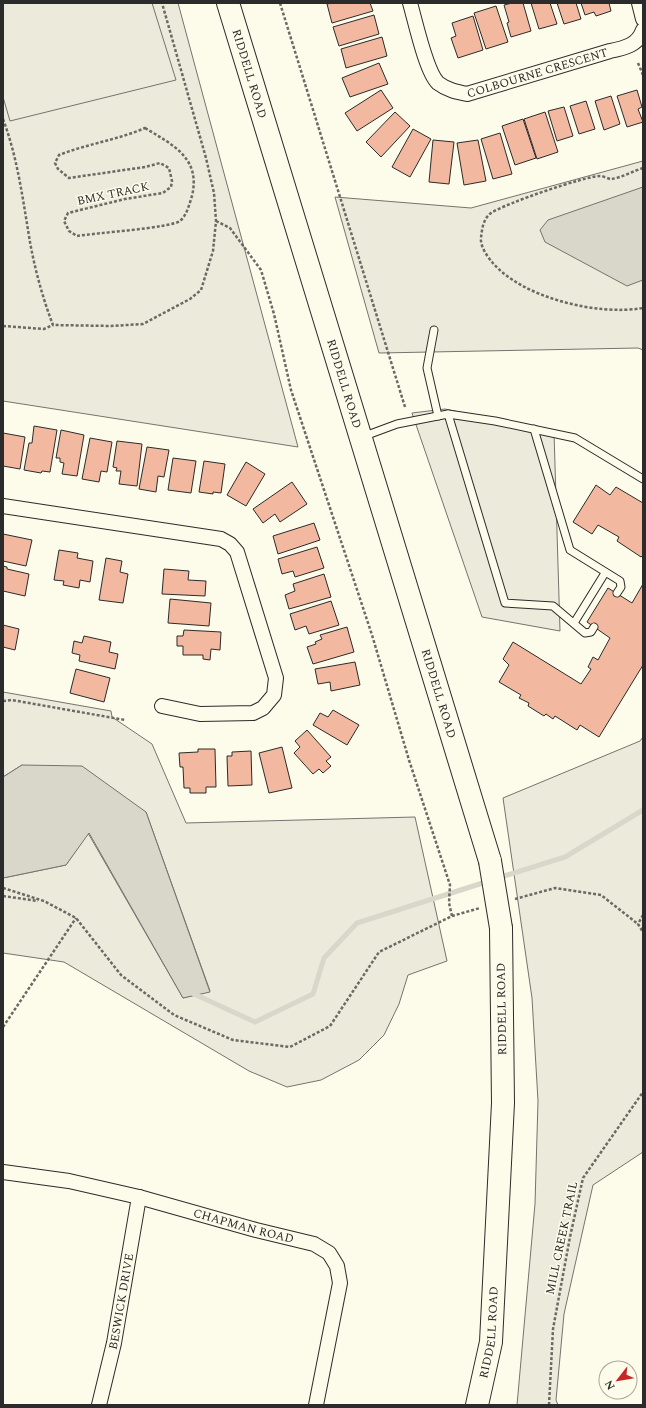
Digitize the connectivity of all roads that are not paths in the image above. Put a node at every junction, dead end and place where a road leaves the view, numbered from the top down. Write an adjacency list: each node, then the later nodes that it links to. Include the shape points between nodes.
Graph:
1 (228, 3): 10 (main road, RIDDELL ROAD)
2 (410, 3): 5 (street, COLBOURNE CRESCENT, via 428,66 437,81 448,89 467,94 625,48 640,38)
3 (639, 3): 4 (street)
4 (643, 19)
5 (643, 30)
6 (434, 330): 8 (lane, via 427,368)
7 (448, 414): 8 (lane); 9 (lane); 15 (lane, via 505,603 553,606)
8 (438, 416): 10 (lane, via 397,424)
9 (534, 428): 11 (lane, via 575,438); 13 (lane, via 570,550)
10 (361, 437): 22 (main road, RIDDELL ROAD, bridge, via 490,861 501,928 504,1103 491,1342)
11 (643, 479)
12 (3, 506): 17 (street, via 221,539 237,552 276,678 274,695 263,708 254,713 200,714)
13 (605, 573): 14 (lane, via 620,581 621,587); 15 (lane)
14 (617, 593)
15 (574, 623): 16 (lane, via 586,633 591,632)
16 (594, 627)
17 (162, 706)
18 (3, 1172): 19 (street, CHAPMAN ROAD, via 69,1181)
19 (139, 1197): 20 (street, BESWICK DRIVE, via 114,1343); 21 (street, CHAPMAN ROAD, via 314,1244 329,1253 337,1266 340,1283)
20 (99, 1405)
21 (316, 1405)
22 (477, 1405)

